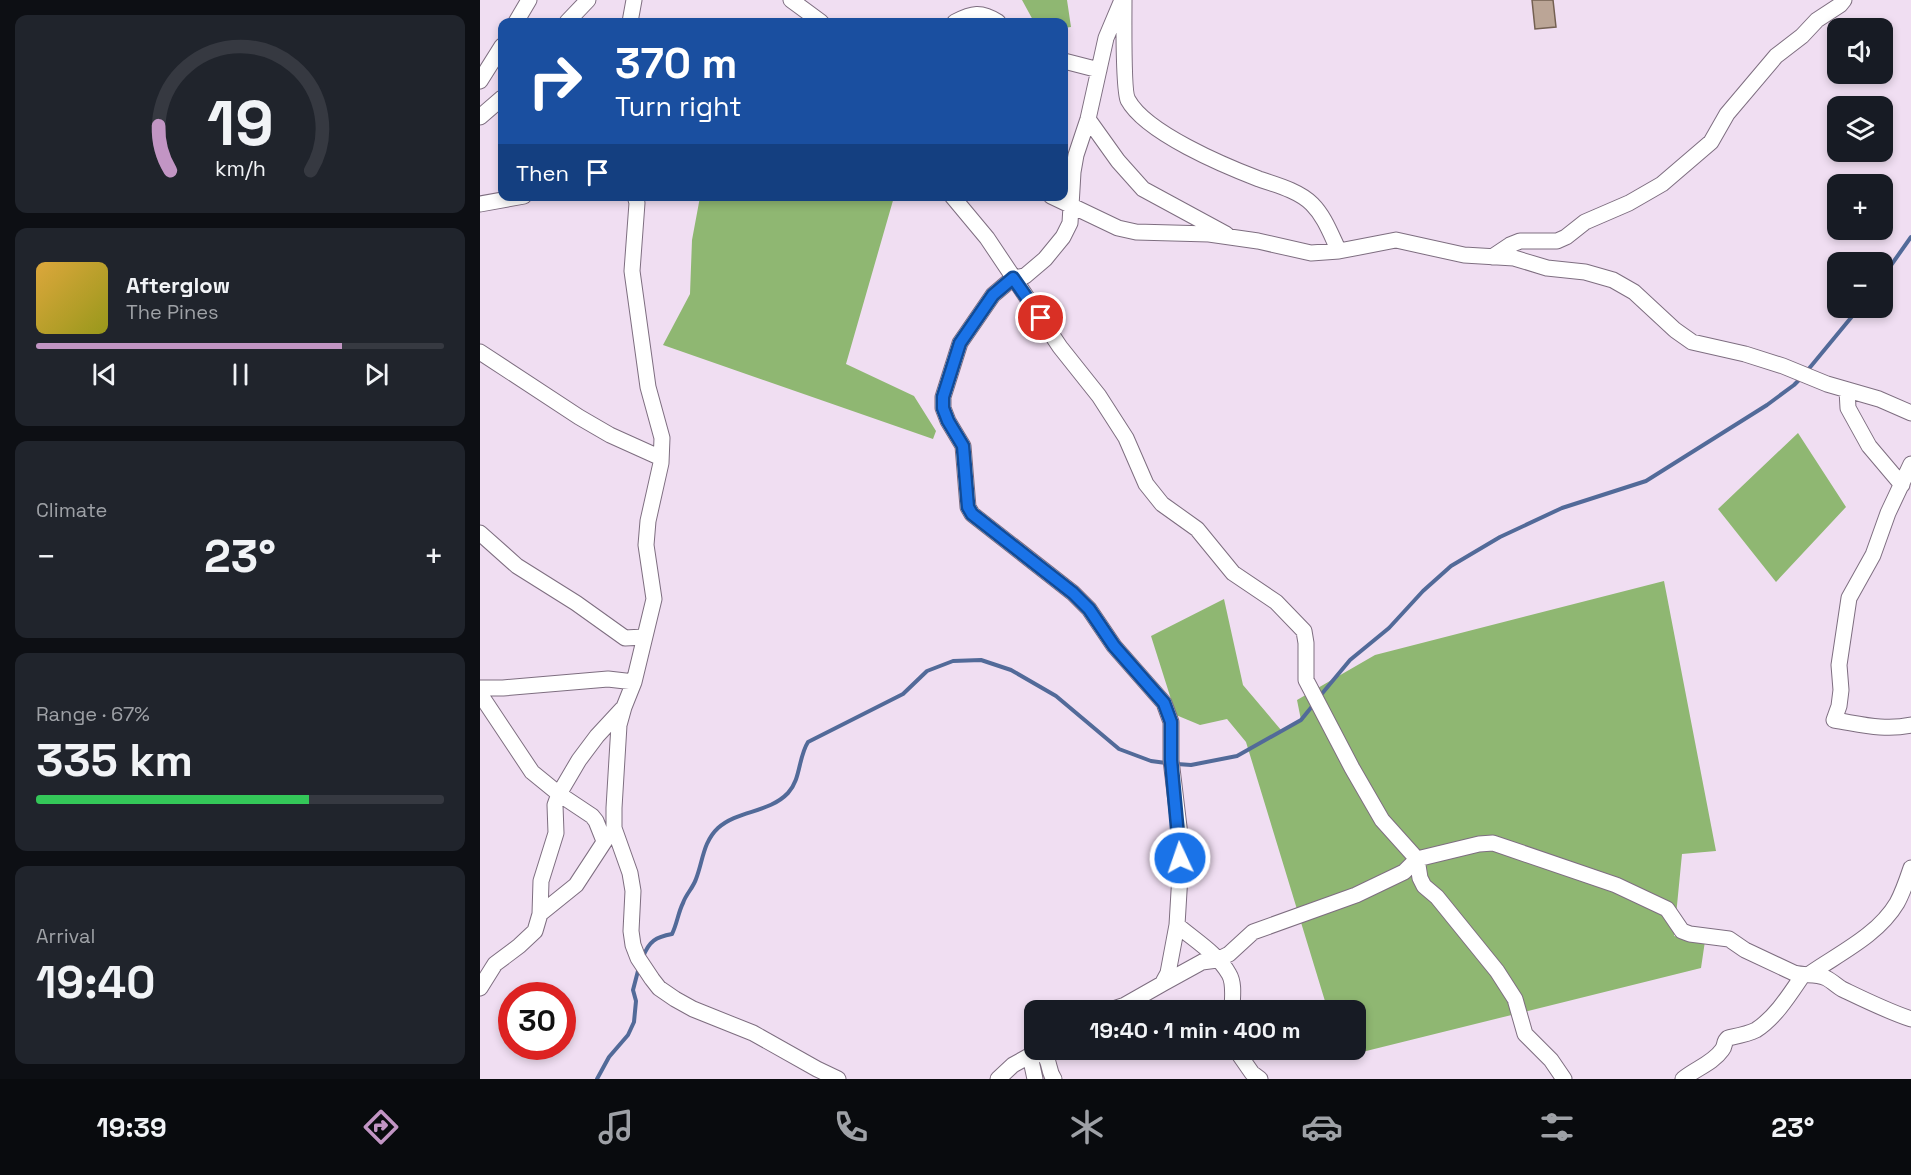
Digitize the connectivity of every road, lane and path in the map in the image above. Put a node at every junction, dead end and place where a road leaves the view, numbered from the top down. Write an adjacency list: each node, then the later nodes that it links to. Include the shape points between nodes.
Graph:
1 (529, 0): 7 (street)
2 (588, 0): 8 (street)
3 (634, 0): 9 (street)
4 (1123, 0): 15 (street, via 1106,38); 27 (street, via 1128,100 1141,115 1194,151 1311,202 1322,215)
5 (1844, 0): 28 (street, via 1776,56 1726,114 1711,142 1662,184 1585,222 1557,241 1520,241)
6 (794, 1): 10 (street)
7 (518, 18)
8 (571, 18)
9 (631, 18)
10 (816, 18)
11 (962, 18): 12 (street, via 970,14)
12 (989, 18)
13 (498, 52): 16 (street)
14 (1068, 62): 15 (street)
15 (1098, 70): 19 (street)
16 (480, 81)
17 (498, 101): 18 (street)
18 (480, 117)
19 (1088, 119): 25 (street, via 1074,164); 26 (street, via 1143,189)
20 (498, 201): 24 (street)
21 (636, 201): 33 (street, via 632,271 648,387 662,438)
22 (956, 201): 29 (street)
23 (1062, 201): 25 (street)
24 (480, 204)
25 (1071, 206): 26 (street, via 1136,232); 29 (street, via 1070,222 1045,260 1025,276)
26 (1231, 237): 27 (street, via 1311,253)
27 (1339, 251): 28 (street, via 1396,240)
28 (1492, 257): 31 (street, via 1514,258 1613,280 1634,292 1692,342 1764,360)
29 (1013, 278): 46 (street, via 1099,396 1126,438 1146,484 1162,504 1197,529 1233,573 1276,602 1304,631 1306,680 1382,820); 49 (street, via 993,295 960,343 943,397 948,421 963,446 968,507 1073,593 1164,703 1171,722 1171,760 1180,835)
30 (480, 352): 33 (street, via 602,431)
31 (1847, 390): 32 (street); 35 (street, via 1848,408 1869,446)
32 (1911, 413)
33 (661, 458): 37 (street, via 647,533 654,599)
34 (1911, 464): 35 (street)
35 (1902, 485): 42 (street, via 1873,555 1849,598 1839,665 1841,690 1834,720 1879,728)
36 (480, 533): 37 (street, via 517,566 626,638)
37 (644, 637): 38 (street)
38 (634, 682): 39 (street, via 608,679); 41 (street)
39 (480, 688)
40 (480, 694): 43 (street, via 532,772)
41 (624, 707): 43 (street, via 592,743); 44 (street, via 619,725)
42 (1911, 725)
43 (559, 794): 45 (street, via 596,821); 48 (street, via 555,805 556,837 541,881)
44 (614, 828): 45 (street); 61 (street, via 633,891 633,945 659,988 693,1009 753,1033)
45 (604, 841): 48 (street, via 576,885)
46 (1417, 859): 50 (street, via 1404,872 1356,895 1253,932); 51 (street, via 1493,843 1616,885 1666,909 1683,931 1729,939 1794,973); 66 (street, via 1424,886 1497,970 1515,999 1525,1034)
47 (1911, 868): 51 (street, via 1897,902 1879,924)
48 (540, 914): 53 (street, via 531,936 495,964)
49 (1177, 925): 50 (street); 52 (street, via 1168,973)
50 (1217, 960): 52 (street, via 1202,962); 55 (street, via 1229,974)
51 (1807, 974): 56 (street, via 1826,978 1887,1011); 67 (street, via 1766,1021 1754,1030 1725,1040 1722,1051)
52 (1162, 984): 54 (street)
53 (480, 988)
54 (1134, 1000)
55 (1232, 1000)
56 (1911, 1019)
57 (1024, 1059): 62 (street)
58 (1036, 1060): 63 (street)
59 (1048, 1060): 64 (street)
60 (1243, 1060): 65 (street)
61 (838, 1079)
62 (998, 1079)
63 (1035, 1079)
64 (1054, 1079)
65 (1260, 1079)
66 (1564, 1079)
67 (1683, 1079)

